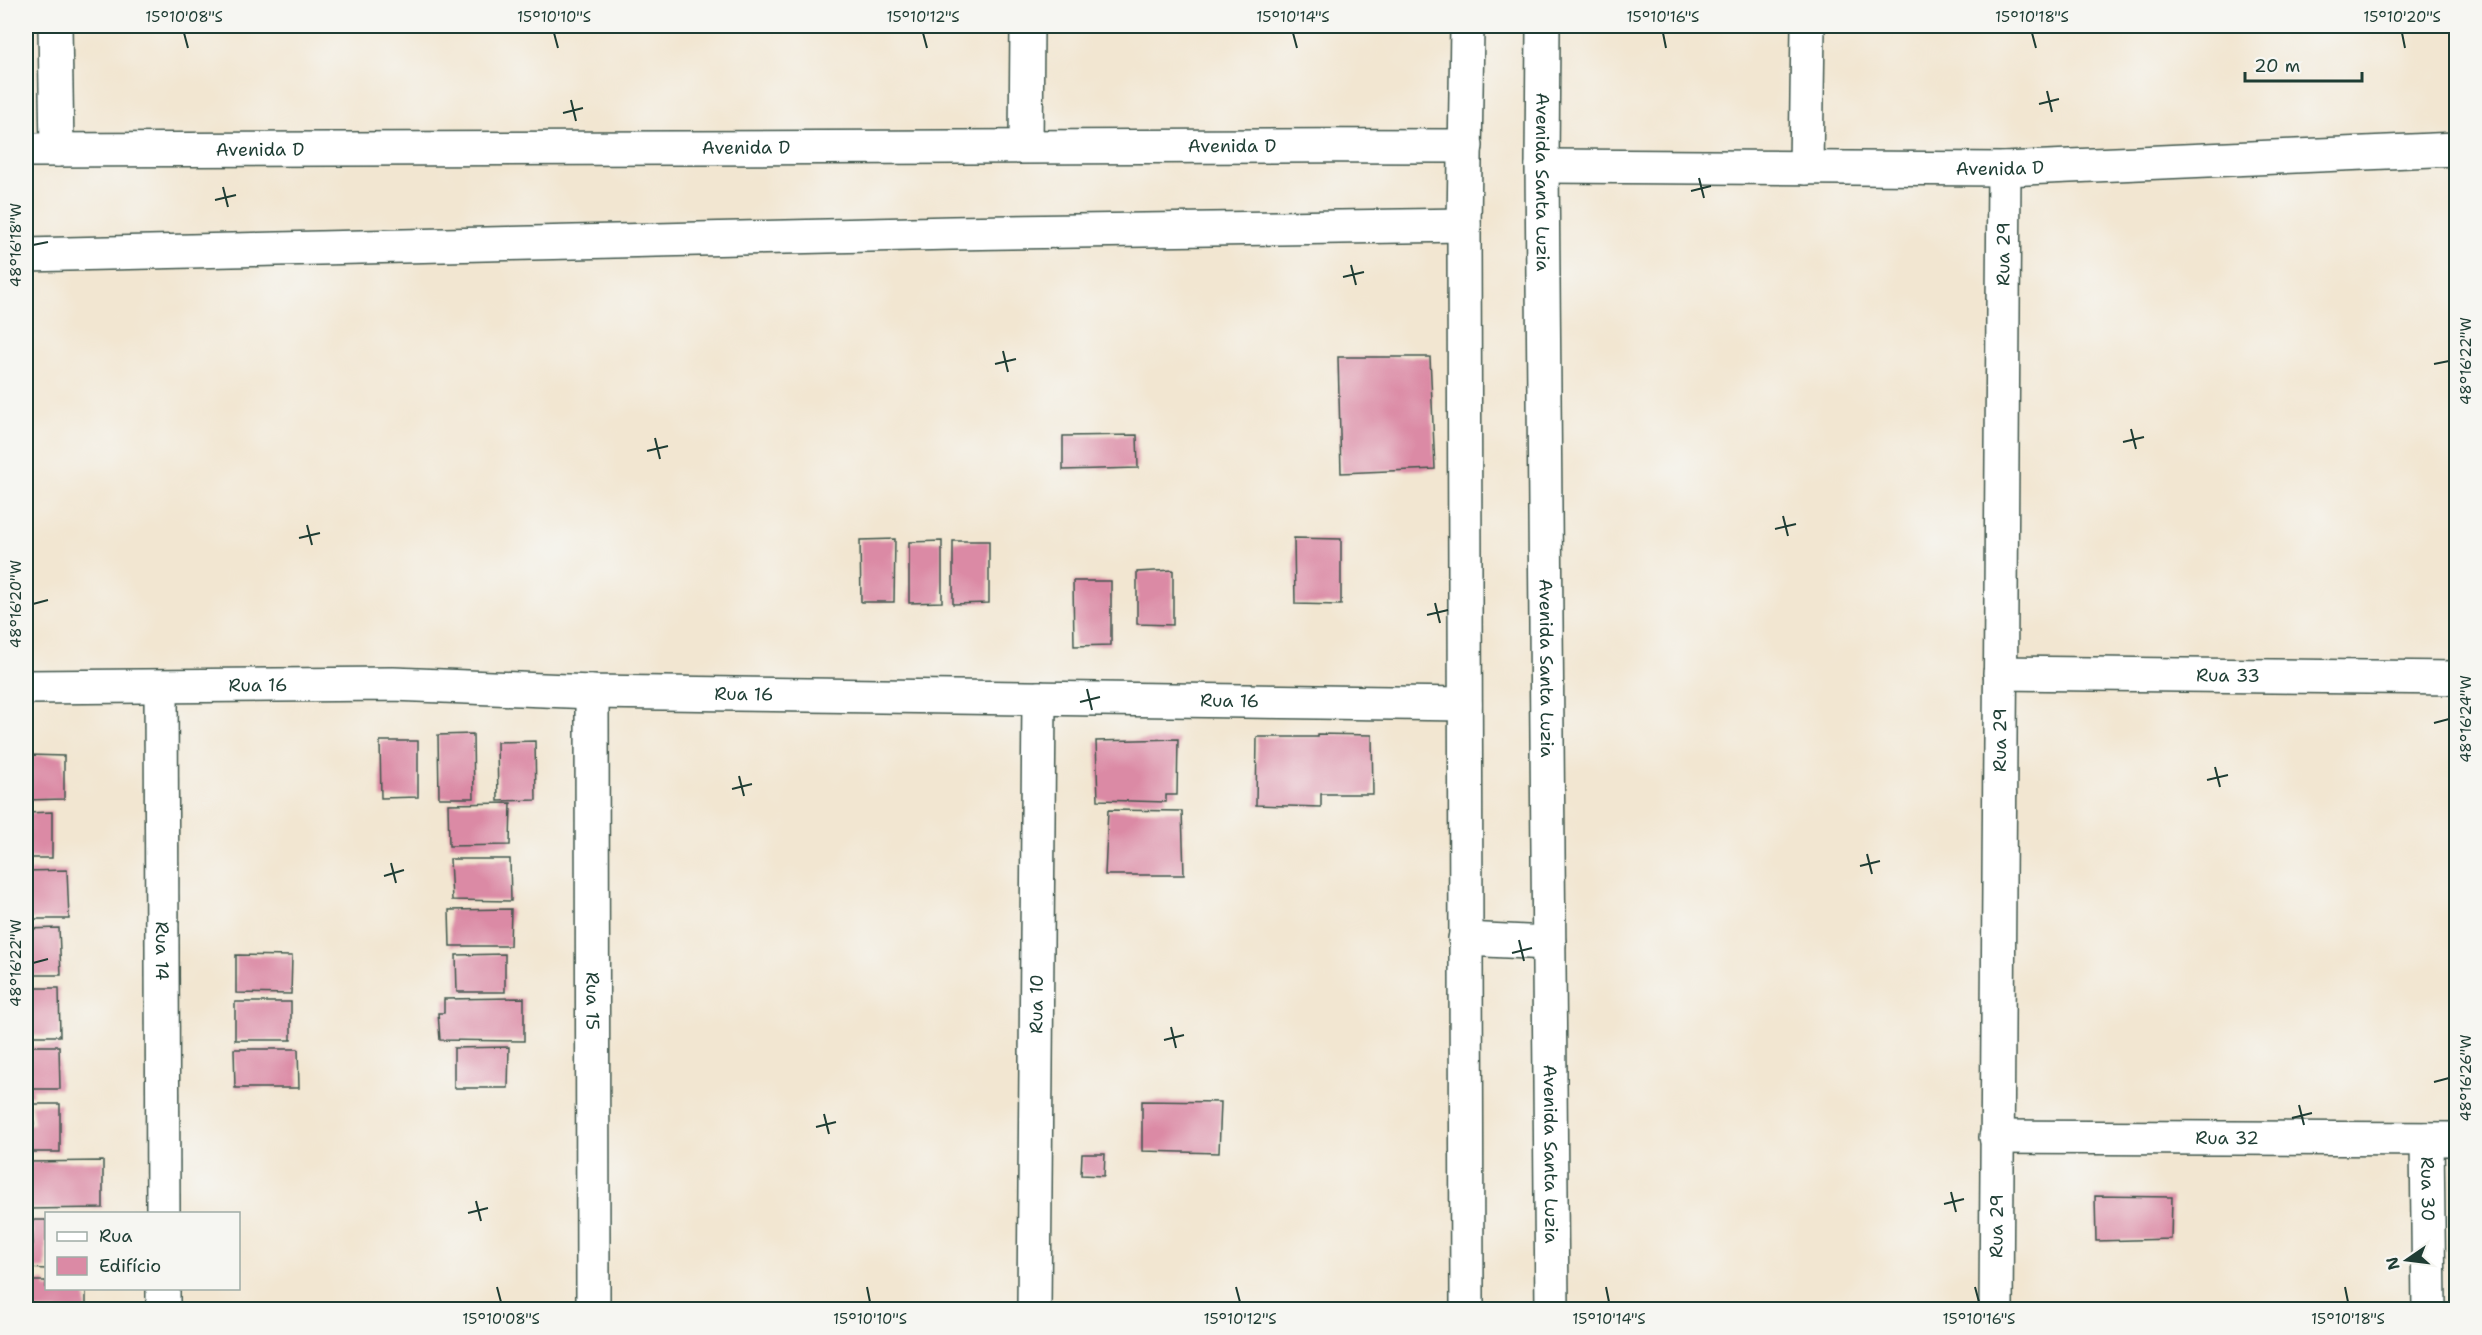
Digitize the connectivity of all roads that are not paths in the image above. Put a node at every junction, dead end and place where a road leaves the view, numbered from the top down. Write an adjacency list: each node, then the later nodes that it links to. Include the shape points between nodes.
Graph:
1 (55, 26): 9 (street)
2 (1027, 26): 6 (street)
3 (1467, 26): 7 (street)
4 (1543, 26): 10 (street, Avenida Santa Luzia)
5 (1808, 26): 11 (street)
6 (1026, 145): 7 (street, Avenida D); 9 (street, Avenida D)
7 (1466, 146): 13 (street)
8 (2457, 149): 12 (street, Avenida D)
9 (41, 150)
10 (1542, 166): 11 (street, Avenida D); 23 (street, Avenida Santa Luzia)
11 (1806, 168): 12 (street, Avenida D)
12 (2004, 169): 15 (street, Rua 29)
13 (1464, 225): 14 (street); 21 (street)
14 (26, 255)
15 (2000, 673): 16 (street, Rua 33); 24 (street, Rua 29)
16 (2457, 678)
17 (26, 687): 18 (street, Rua 16)
18 (161, 687): 19 (street, Rua 16, via 393,684); 26 (street, Rua 14)
19 (592, 692): 20 (street, Rua 16); 29 (street, Rua 15)
20 (1039, 698): 21 (street, Rua 16); 30 (street, Rua 10)
21 (1465, 704): 22 (street)
22 (1465, 939): 23 (street); 31 (street)
23 (1549, 943): 32 (street, Avenida Santa Luzia)
24 (1996, 1137): 25 (street, Rua 32); 33 (street, Rua 29)
25 (2442, 1139): 34 (street, Rua 30)
26 (163, 1212)
27 (163, 1290): 28 (street)
28 (164, 1310)
29 (593, 1310)
30 (1034, 1310)
31 (1467, 1310)
32 (1552, 1310)
33 (1996, 1310)
34 (2429, 1310)

